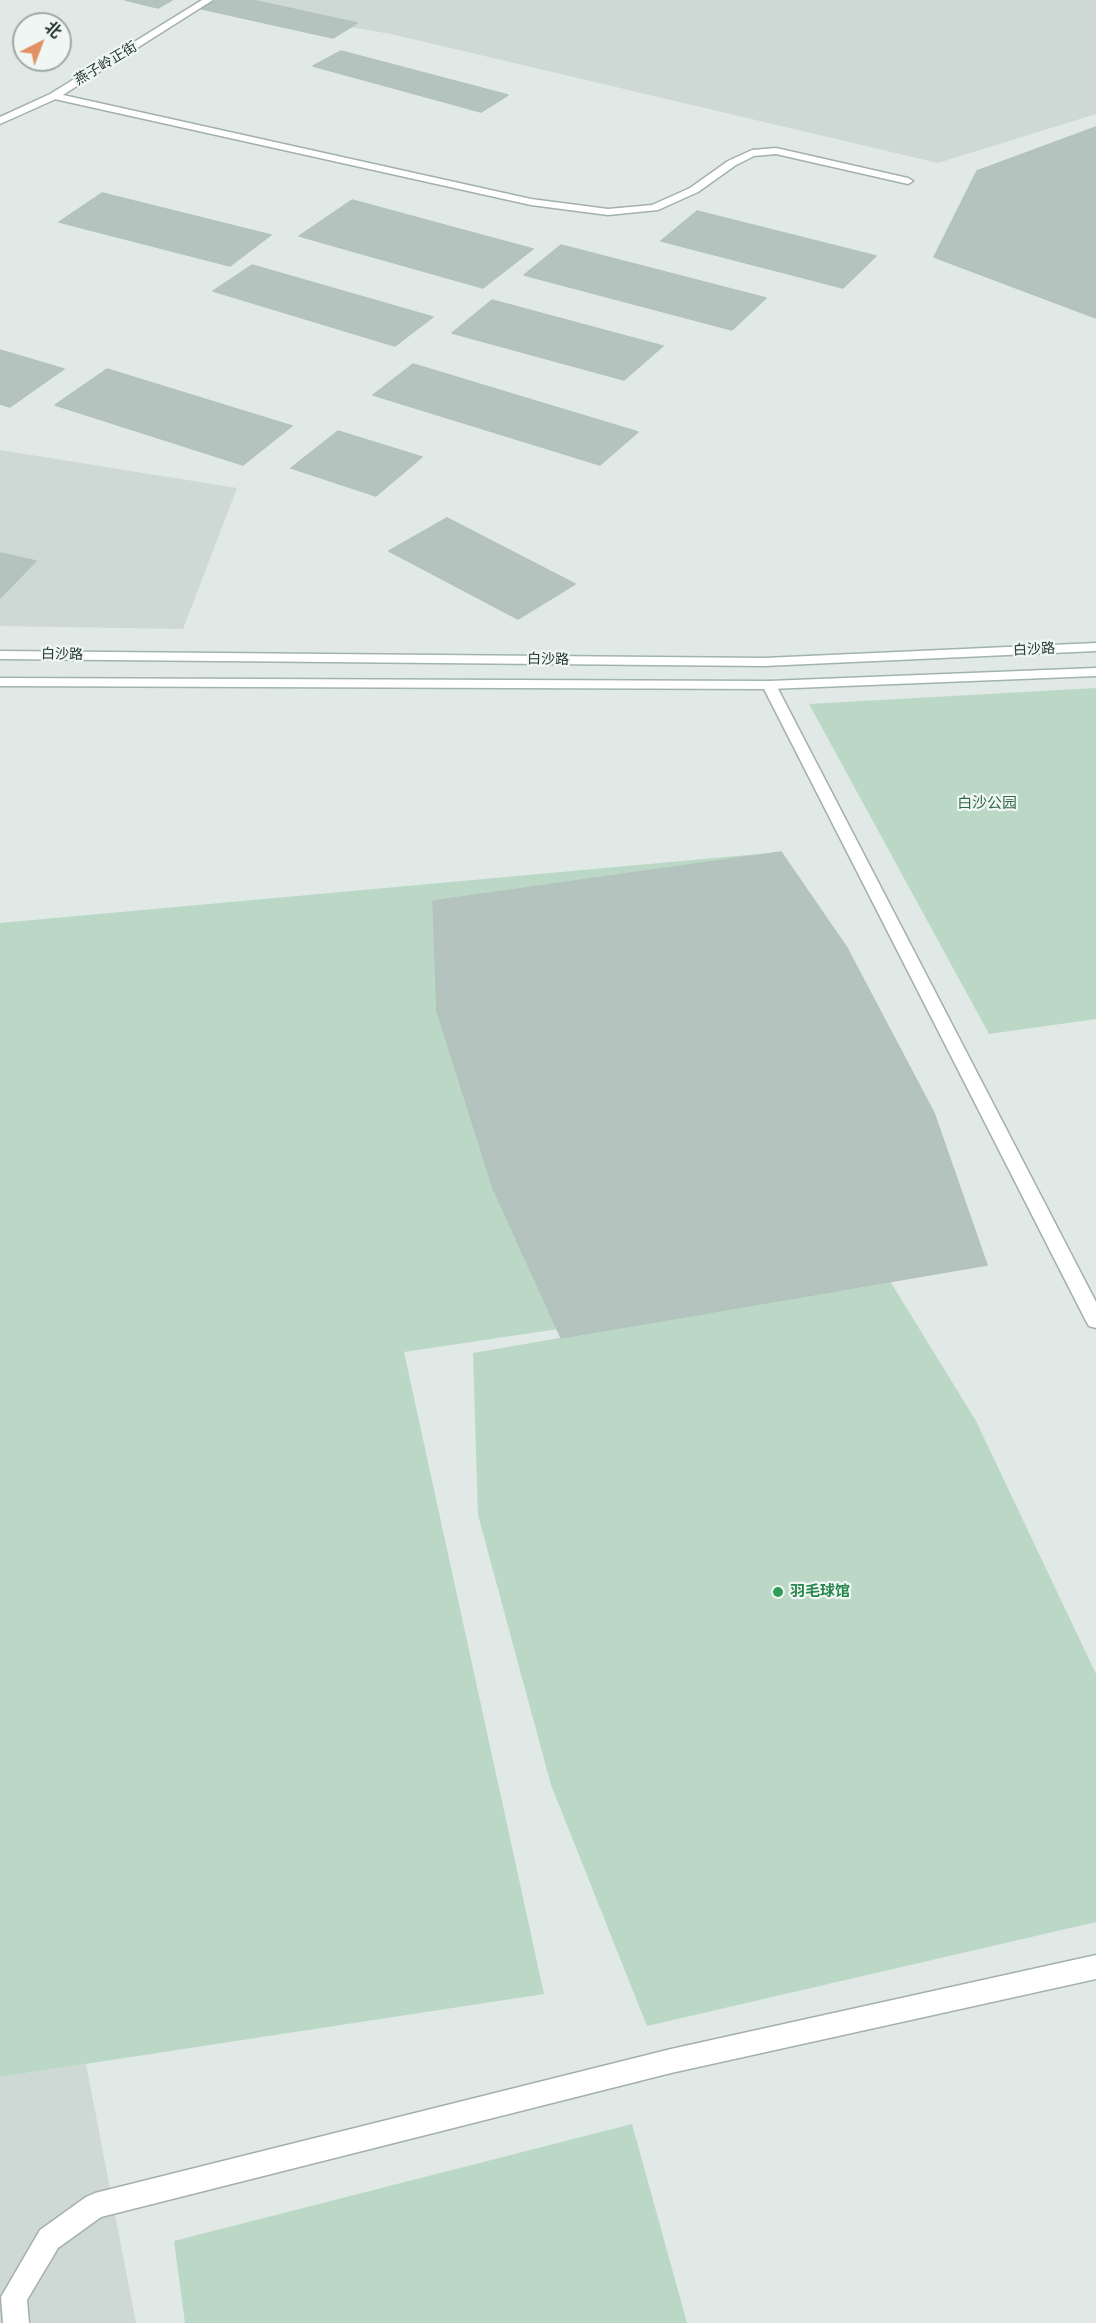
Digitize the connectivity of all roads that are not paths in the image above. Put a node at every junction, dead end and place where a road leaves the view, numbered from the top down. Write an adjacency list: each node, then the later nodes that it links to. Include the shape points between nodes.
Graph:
1 (208, 0): 2 (street, 燕子岭正街)
2 (54, 96): 3 (street, 燕子岭正街); 4 (street, via 531,202 608,213 654,208 694,190 752,153 776,151)
3 (0, 121)
4 (908, 181)
5 (1096, 647): 6 (street, 白沙路, via 764,662)
6 (0, 655)
7 (1096, 672): 9 (street, 白沙路)
8 (0, 682): 9 (street, 白沙路)
9 (769, 685): 10 (street)
10 (1096, 1321)
11 (1096, 1966): 12 (street, via 672,2061 95,2206 49,2239 14,2297)
12 (16, 2323)

